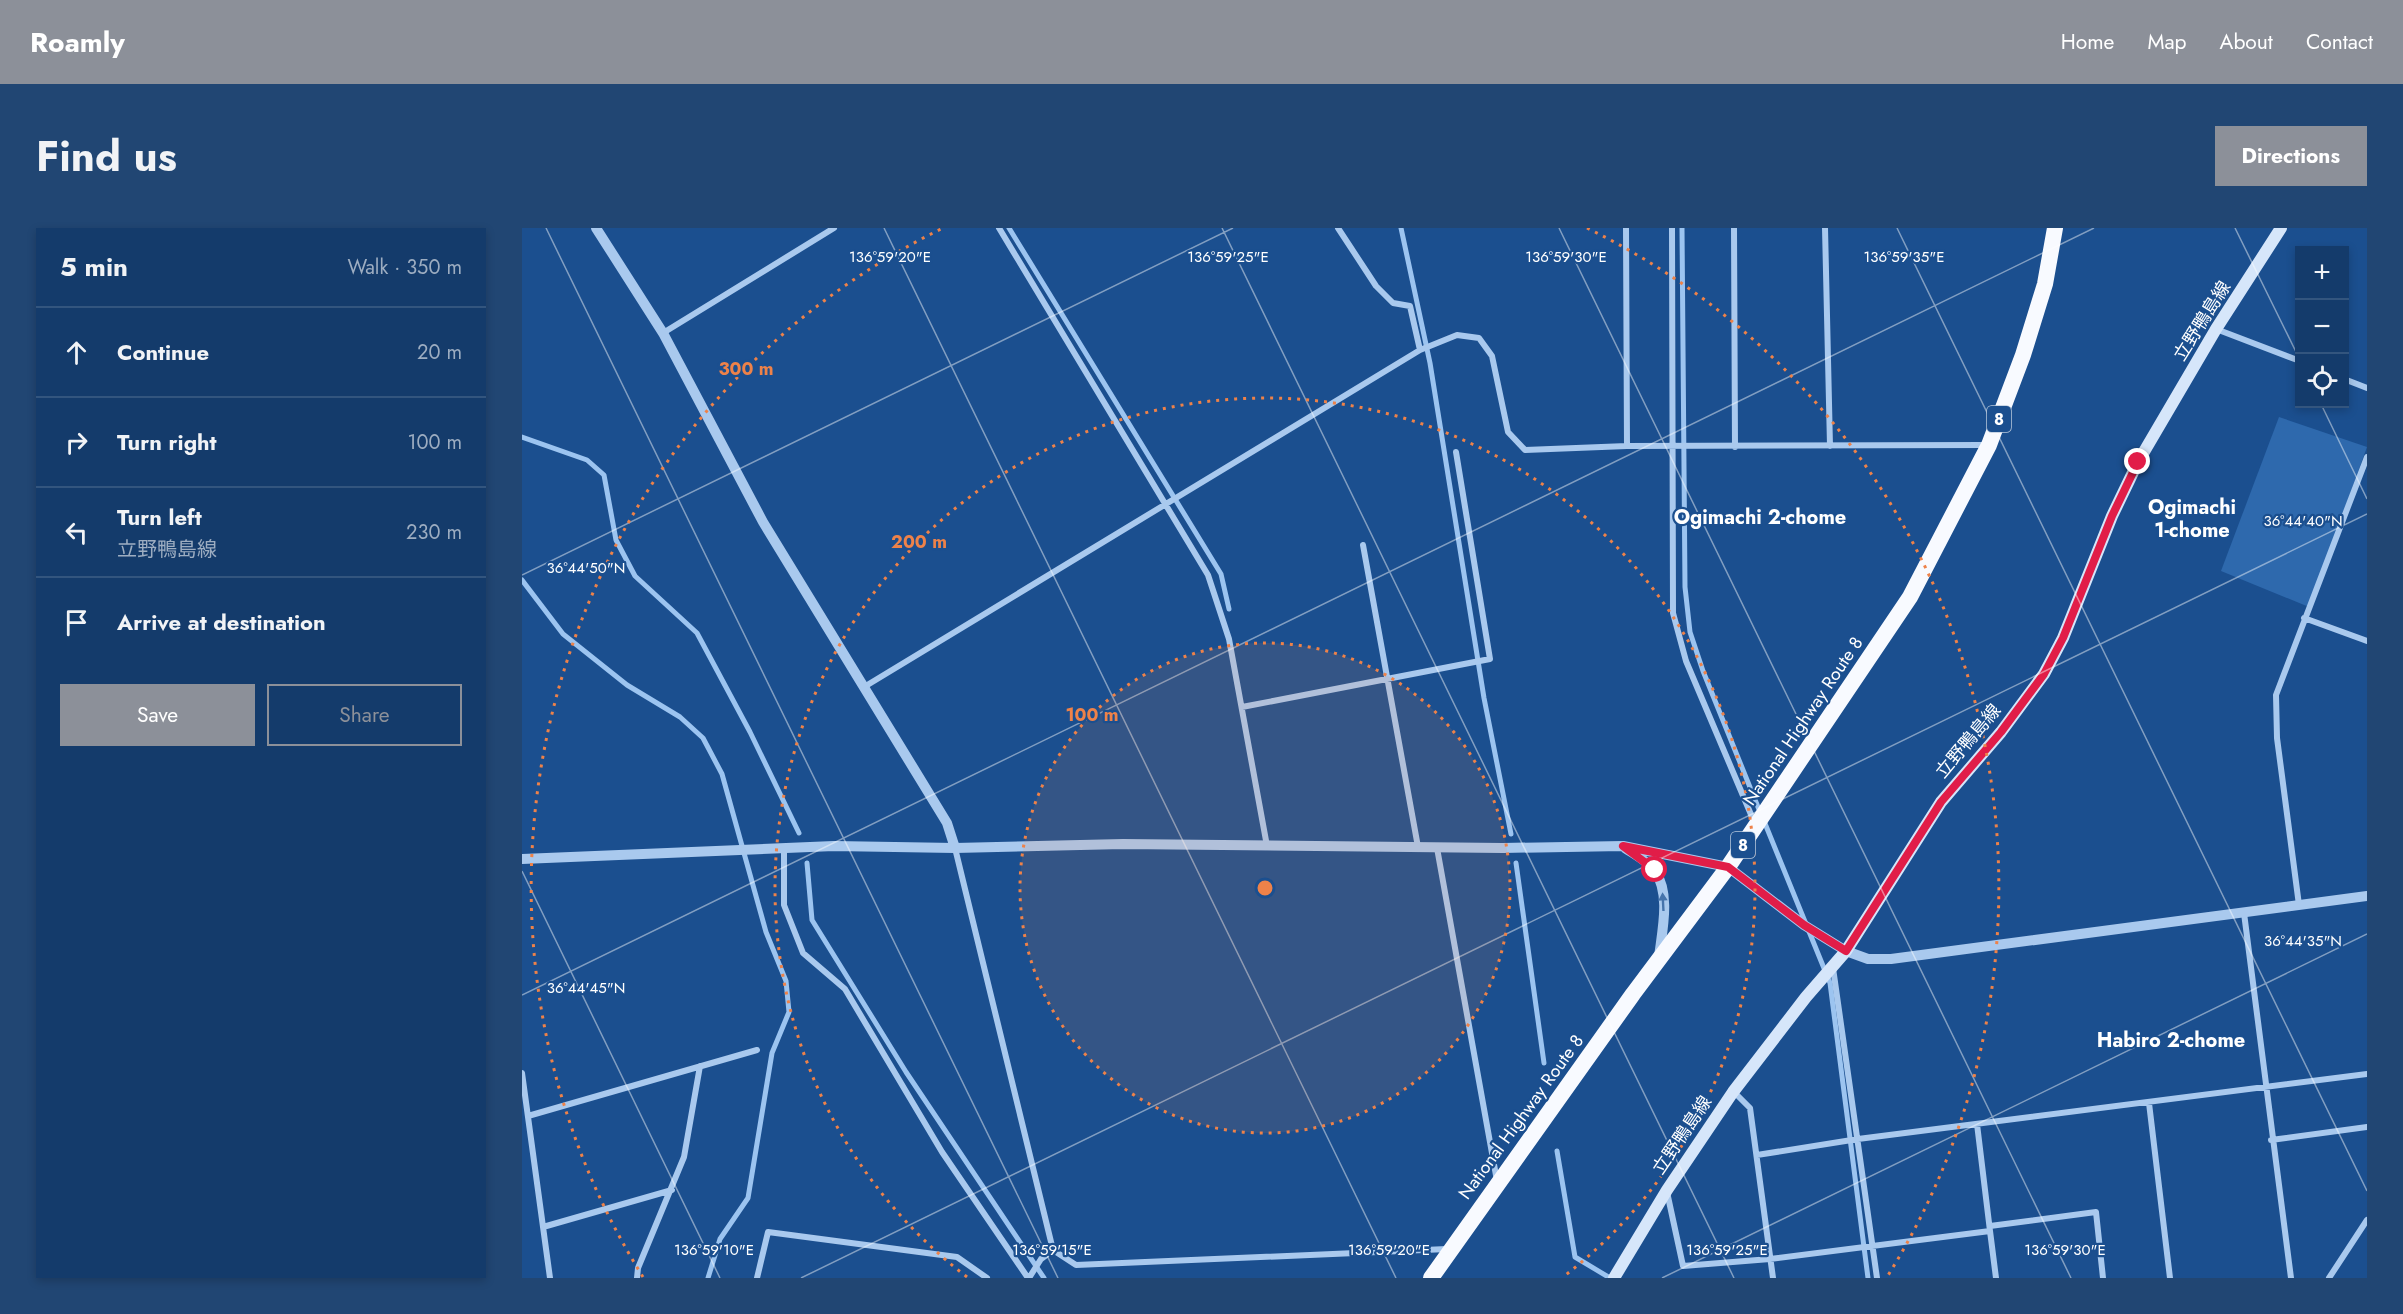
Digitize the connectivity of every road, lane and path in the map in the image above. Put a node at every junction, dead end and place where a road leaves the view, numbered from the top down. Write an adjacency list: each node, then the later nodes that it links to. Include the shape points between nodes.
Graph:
1 (596, 228): 12 (street)
2 (834, 228): 12 (street)
3 (999, 228): 24 (street)
4 (1338, 228): 13 (street, via 1376,286 1393,303 1410,306)
5 (1626, 228): 18 (street)
6 (1672, 228): 19 (street)
7 (1734, 228): 21 (street)
8 (1825, 228): 20 (street)
9 (2055, 228): 17 (highway, National Highway Route 8 / 8, via 2045,284)
10 (2276, 231): 11 (main road, 立野鴨島線)
11 (2216, 330): 14 (street); 43 (main road, 立野鴨島線, via 2138,462 2044,674 1941,802)
12 (663, 333): 29 (street, via 763,522)
13 (1420, 350): 18 (street, via 1457,335 1479,338 1492,356 1508,432 1525,450); 24 (street)
14 (2295, 360)
15 (2349, 381): 16 (street)
16 (2367, 388)
17 (1989, 445): 20 (street); 31 (highway, National Highway Route 8 / 8, via 1910,597)
18 (1628, 446): 19 (street)
19 (1672, 446): 21 (street); 31 (street, via 1673,613 1686,661)
20 (1830, 446): 21 (street)
21 (1735, 447)
22 (1456, 452): 28 (street, via 1490,659)
23 (2367, 457): 26 (street)
24 (1166, 504): 29 (street); 30 (street, via 1208,575 1229,639)
25 (1363, 545): 28 (street)
26 (2304, 618): 27 (street); 41 (street, via 2283,672 2274,714)
27 (2367, 641)
28 (1387, 679): 30 (street); 34 (street)
29 (864, 687): 36 (street, via 947,823)
30 (1242, 707): 32 (street)
31 (1756, 825): 39 (highway, National Highway Route 8 / 8)
32 (1267, 846): 34 (street); 36 (street)
33 (1623, 846): 37 (street); 39 (street); 44 (street, one-way to 33, via 1663,915 1660,882 1655,870)
34 (1418, 847): 37 (street)
35 (784, 848): 36 (street); 38 (street); 73 (street, via 784,905 803,953 845,989 942,1152)
36 (955, 848): 67 (street)
37 (1437, 848): 59 (street)
38 (522, 860)
39 (1728, 867): 43 (street); 44 (highway, National Highway Route 8 / 8)
40 (2367, 896): 41 (street)
41 (2299, 905): 42 (street)
42 (2244, 913): 43 (street, via 1891,958 1868,959); 50 (street)
43 (1846, 951): 45 (main road, 立野鴨島線)
44 (1659, 960): 59 (highway, National Highway Route 8 / 8)
45 (1833, 968): 51 (main road, 立野鴨島線); 56 (street)
46 (757, 1050): 47 (street)
47 (700, 1066): 53 (street); 60 (street, via 684,1157)
48 (522, 1073): 53 (street)
49 (2367, 1074): 50 (street)
50 (2266, 1088): 52 (street); 57 (street)
51 (1733, 1092): 58 (street, via 1750,1108); 61 (main road, 立野鴨島線)
52 (2149, 1103): 54 (street); 80 (street)
53 (528, 1116): 63 (street)
54 (1977, 1124): 56 (street); 64 (street)
55 (2367, 1128): 57 (street)
56 (1856, 1139): 58 (street); 65 (street)
57 (2271, 1140): 81 (street)
58 (1757, 1155): 68 (street)
59 (1498, 1183): 66 (highway, National Highway Route 8 / 8)
60 (672, 1190): 63 (street); 70 (street)
61 (1667, 1190): 68 (street, via 1683,1266); 75 (main road, 立野鴨島線)
62 (2367, 1220): 82 (street)
63 (543, 1227): 69 (street)
64 (1990, 1228): 65 (street); 78 (street); 79 (street, via 2096,1212)
65 (1870, 1247): 68 (street); 77 (street)
66 (1451, 1248): 67 (street, via 1076,1265); 74 (highway, National Highway Route 8 / 8)
67 (1053, 1250): 73 (street)
68 (1770, 1259): 76 (street)
69 (550, 1278)
70 (637, 1278)
71 (756, 1278): 72 (street, via 768,1232 957,1257)
72 (987, 1278)
73 (1028, 1278)
74 (1431, 1278)
75 (1614, 1278)
76 (1773, 1278)
77 (1877, 1278)
78 (1996, 1278)
79 (2103, 1278)
80 (2170, 1278)
81 (2291, 1278)
82 (2329, 1278)

